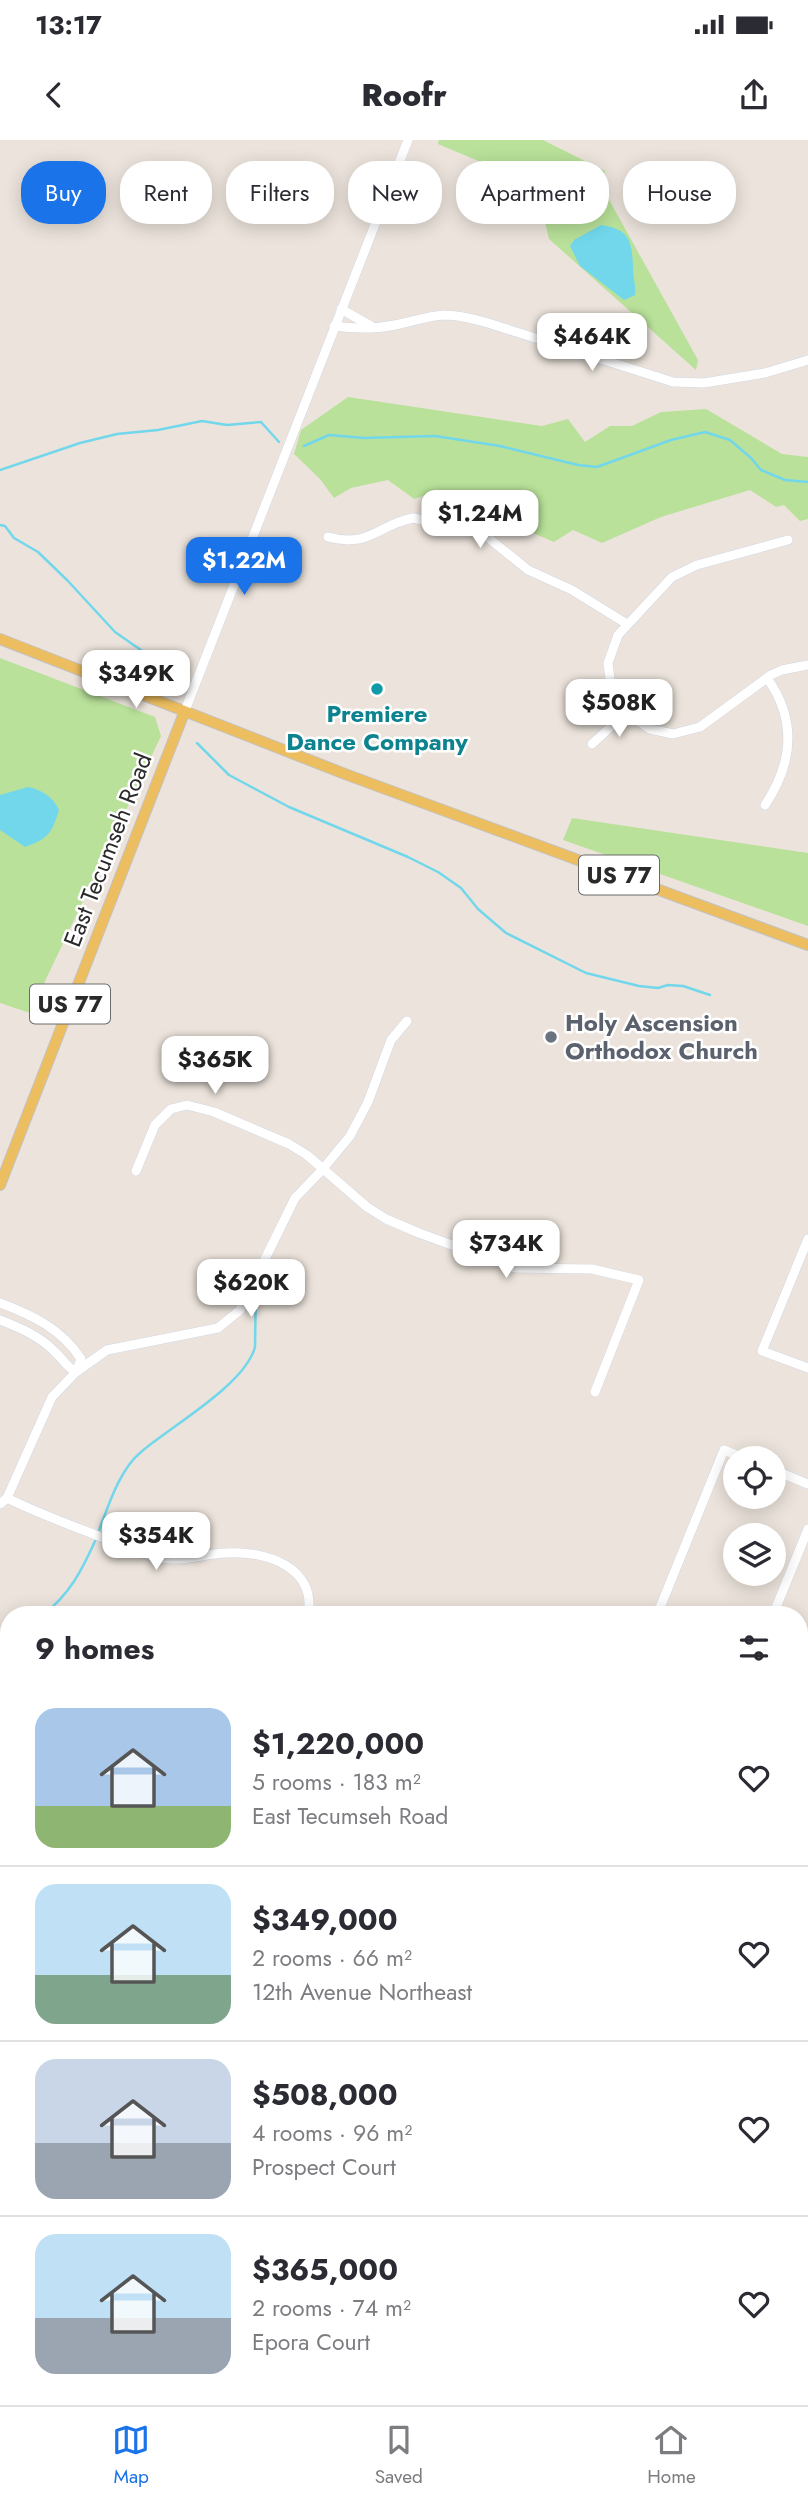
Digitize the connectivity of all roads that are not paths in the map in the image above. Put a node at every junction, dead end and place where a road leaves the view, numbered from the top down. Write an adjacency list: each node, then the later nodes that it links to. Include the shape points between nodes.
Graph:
1 (408, 140): 2 (street, East Tecumseh Road)
2 (341, 309): 3 (street, East Tecumseh Road); 4 (street)
3 (334, 326): 4 (street); 13 (street, East Tecumseh Road)
4 (371, 326): 5 (street, via 446,315 468,318 659,379 689,384 765,373)
5 (808, 360)
6 (328, 537): 8 (street, via 361,539 413,518 476,531 528,570 572,590)
7 (788, 540): 8 (street, via 680,572)
8 (626, 624): 12 (street, via 608,663 612,688)
9 (0, 639): 13 (main road)
10 (808, 665): 11 (street)
11 (767, 678): 12 (street, via 690,731 658,732); 15 (street, via 784,706 789,737 779,783)
12 (626, 712): 14 (street)
13 (184, 713): 16 (main road, US 77); 20 (main road, East Tecumseh Road / US 77)
14 (592, 744)
15 (765, 805)
16 (808, 945)
17 (407, 1021): 18 (street, via 391,1040 350,1136)
18 (322, 1170): 19 (street, via 289,1144 187,1105 171,1109 155,1125); 25 (street, via 295,1198 240,1310 218,1328 107,1350); 26 (street, via 386,1219 515,1268 592,1269 639,1280)
19 (136, 1171)
20 (0, 1185)
21 (808, 1239): 24 (street, via 762,1351)
22 (0, 1303): 25 (street, via 60,1334 81,1359)
23 (0, 1320): 25 (street, via 38,1338)
24 (808, 1368)
25 (76, 1372): 30 (street, via 52,1396)
26 (595, 1392)
27 (723, 1452): 33 (street)
28 (786, 1475): 29 (street)
29 (808, 1484)
30 (4, 1501): 32 (street, via 160,1558 184,1560 227,1552 275,1561 296,1571 306,1585)
31 (808, 1529): 34 (street)
32 (310, 1606)
33 (661, 1606)
34 (777, 1606)

